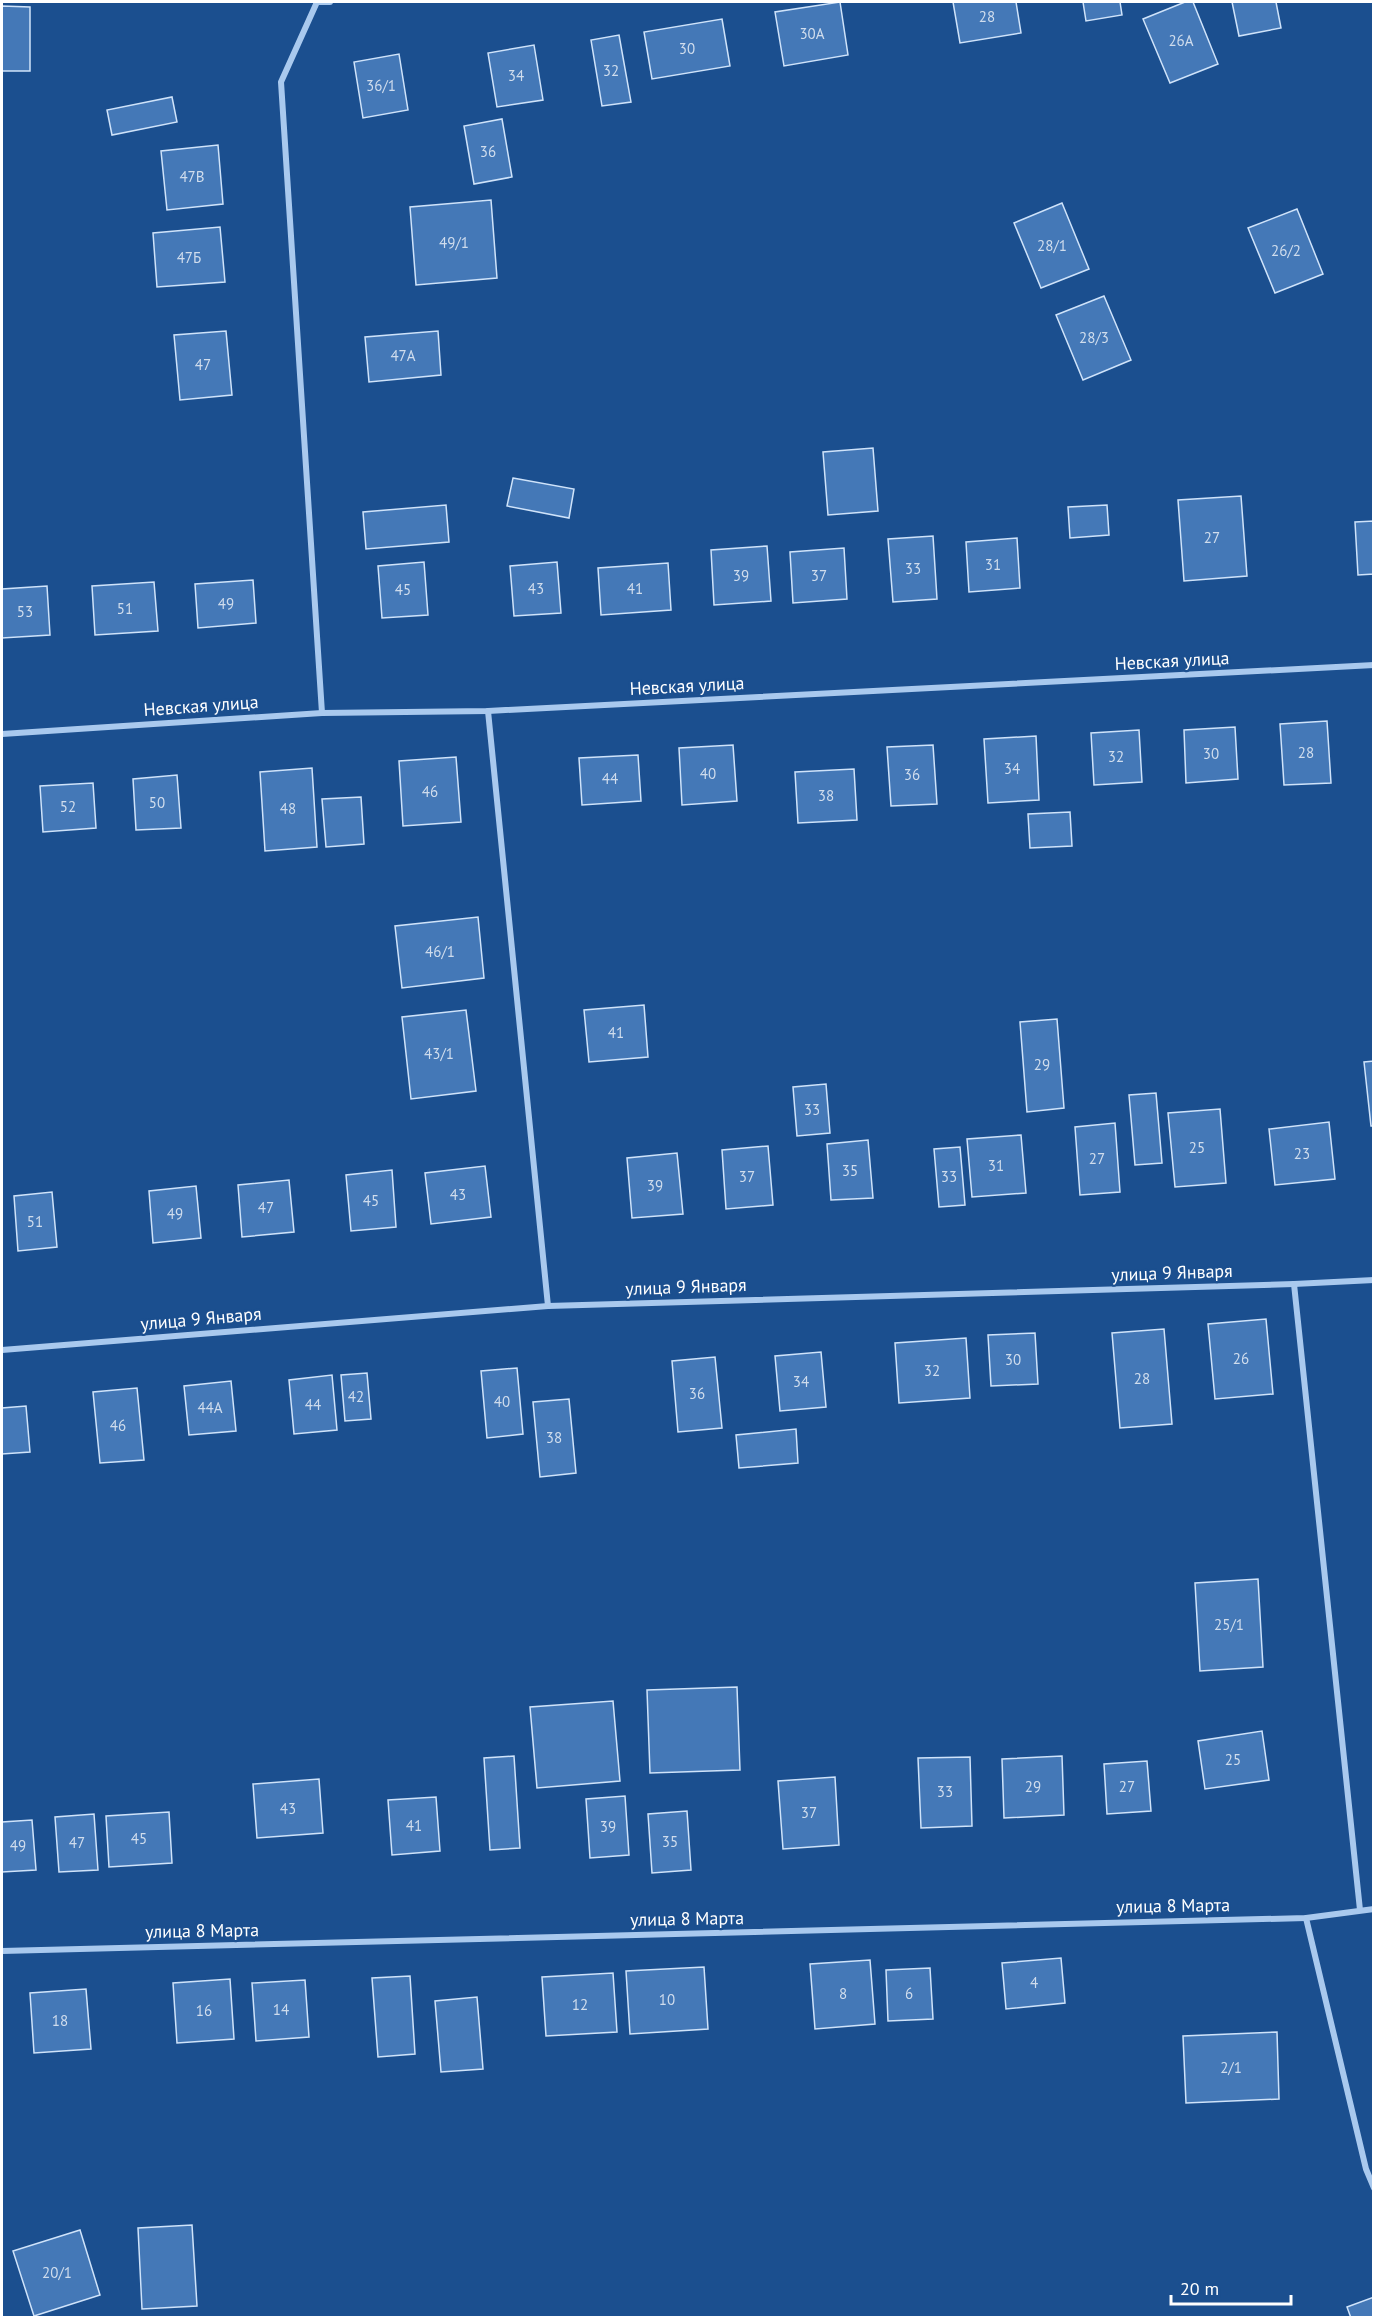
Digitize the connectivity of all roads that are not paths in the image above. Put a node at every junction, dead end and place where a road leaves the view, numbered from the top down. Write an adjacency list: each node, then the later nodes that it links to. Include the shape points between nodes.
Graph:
1 (317, 2): 2 (street); 5 (street, via 281,82)
2 (330, 2)
3 (1374, 665): 4 (street, Невская улица)
4 (488, 711): 5 (street, Невская улица); 9 (street)
5 (322, 713): 6 (street, Невская улица)
6 (2, 734)
7 (1374, 1280): 8 (street, улица 9 Января)
8 (1294, 1284): 9 (street, улица 9 Января); 12 (street)
9 (548, 1306): 10 (street, улица 9 Января)
10 (2, 1350)
11 (1374, 1909): 12 (street, улица 8 Марта)
12 (1360, 1910): 13 (street, улица 8 Марта)
13 (1306, 1918): 14 (street, улица 8 Марта); 15 (street, via 1366,2169)
14 (2, 1951)
15 (1374, 2188)

